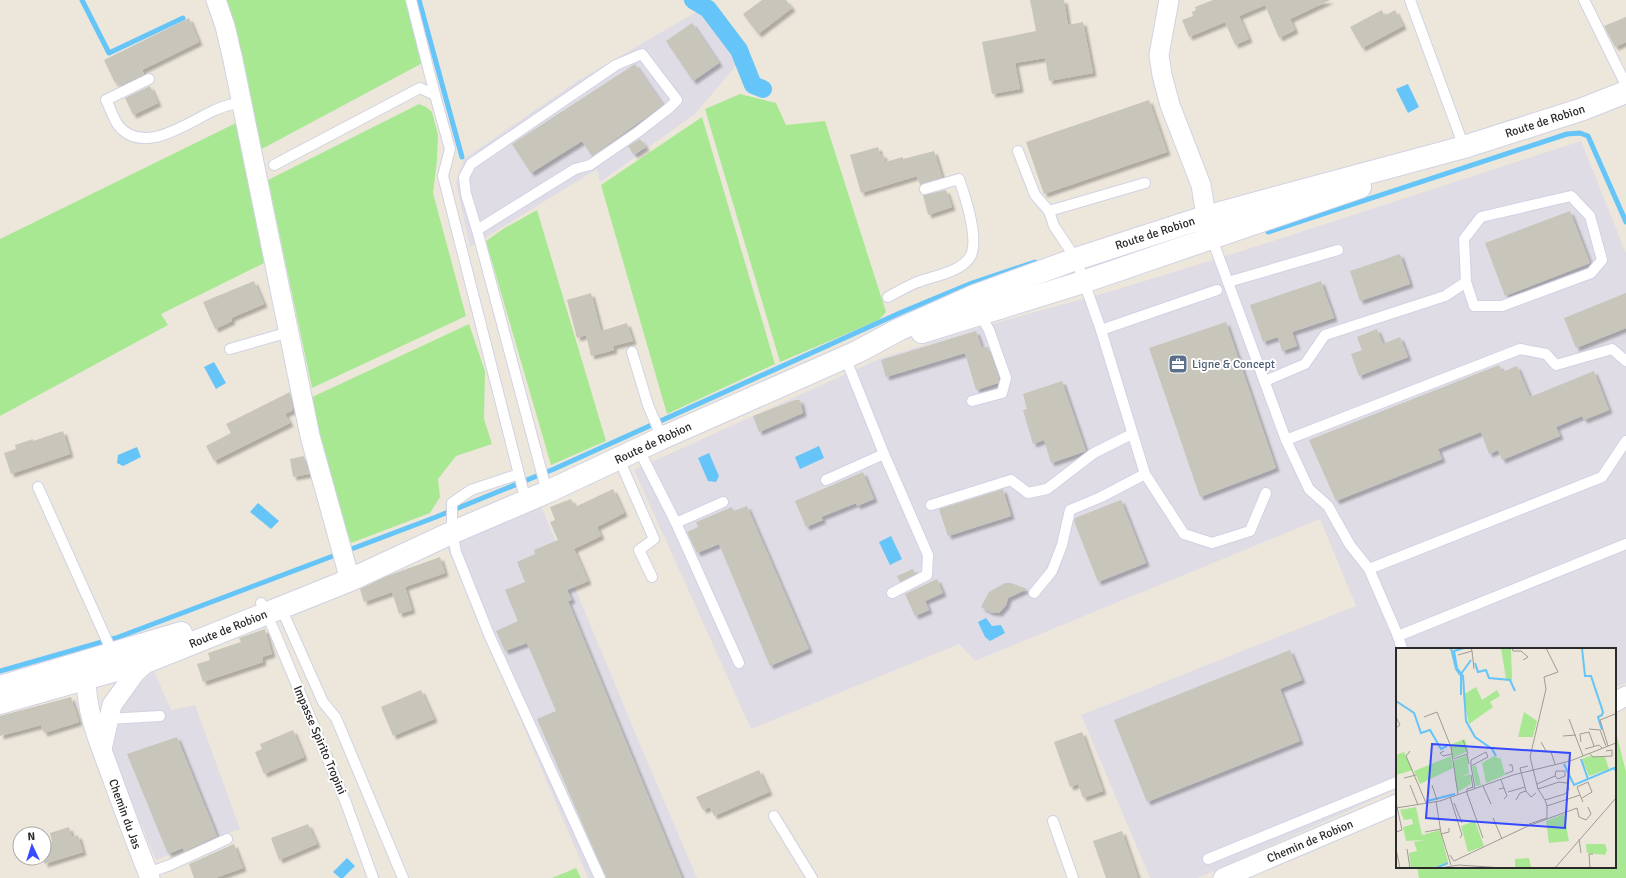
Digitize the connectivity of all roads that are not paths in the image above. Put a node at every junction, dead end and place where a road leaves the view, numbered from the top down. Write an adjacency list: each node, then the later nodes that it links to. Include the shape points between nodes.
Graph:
1 (216, 0): 10 (street, via 225,26)
2 (411, 0): 9 (lane)
3 (1169, 0): 17 (street, via 1159,55 1162,75 1170,105 1201,185)
4 (1410, 0): 11 (lane)
5 (1584, 0): 7 (lane)
6 (149, 80): 10 (lane, via 106,100 118,124 128,133 142,139 156,138 217,109)
7 (1626, 85)
8 (1626, 92): 11 (main road, Route de Robion, via 1583,109)
9 (435, 95): 13 (lane, via 420,88); 42 (lane, via 450,149 443,176)
10 (242, 102): 28 (street)
11 (1464, 148): 17 (main road, Route de Robion, via 1305,189); 17 (main road, Route de Robion, via 1329,199)
12 (1018, 151): 16 (lane, via 1035,195)
13 (274, 165)
14 (1145, 183): 16 (lane)
15 (925, 190): 25 (lane, via 959,179 974,238 970,256 957,268 914,283)
16 (1049, 211): 20 (lane, via 1054,226)
17 (1212, 226): 20 (main road, Route de Robion); 21 (main road, Route de Robion, via 1133,265); 22 (lane)
18 (477, 230): 18 (lane, via 575,169 590,165 638,132 677,100 642,54 616,65 471,164 464,176 466,194); 47 (lane)
19 (1338, 250): 22 (lane)
20 (1076, 259): 21 (lane); 31 (main road, Route de Robion, via 974,296 898,330)
21 (1083, 282): 26 (main road, Route de Robion); 27 (lane)
22 (1228, 282): 33 (lane)
23 (1466, 282): 23 (lane, via 1464,239 1481,217 1571,196 1590,216 1602,260 1591,273 1502,306 1474,306); 33 (lane, via 1445,296 1325,335 1304,364)
24 (1217, 290): 27 (lane)
25 (888, 297)
26 (980, 314): 31 (main road, Route de Robion); 34 (lane, via 989,330 1006,378 1002,393)
27 (1101, 330): 35 (lane)
28 (289, 332): 29 (lane); 54 (street, via 310,436)
29 (230, 348)
30 (632, 352): 36 (lane, via 648,405)
31 (851, 355): 36 (main road, Route de Robion); 40 (lane)
32 (1626, 361): 37 (lane, via 1612,349 1556,364 1546,354 1520,349)
33 (1265, 381): 37 (lane)
34 (972, 401)
35 (1132, 434): 43 (lane); 49 (lane, via 1094,453 1047,489 1028,493 1010,480)
36 (662, 438): 39 (main road, Route de Robion)
37 (1286, 440): 53 (lane, via 1309,489 1328,506 1350,545)
38 (1626, 441): 53 (lane, via 1602,477)
39 (639, 450): 41 (main road, Route de Robion); 50 (lane)
40 (884, 454): 44 (lane); 56 (lane, via 928,555 927,575)
41 (619, 459): 47 (main road, Route de Robion); 55 (lane, via 654,539 639,550)
42 (519, 474): 47 (lane); 51 (lane, via 471,490 452,503)
43 (1145, 474): 46 (lane, via 1184,534 1212,543 1250,531); 57 (lane, via 1070,510 1062,545 1052,571)
44 (826, 480)
45 (38, 487): 62 (lane)
46 (1266, 493)
47 (537, 496): 51 (main road, Route de Robion)
48 (723, 502): 50 (lane)
49 (931, 505)
50 (676, 523): 64 (lane)
51 (451, 533): 54 (main road, Route de Robion); 82 (lane, via 490,637)
52 (1626, 544): 60 (lane)
53 (1369, 569): 60 (lane)
54 (348, 574): 58 (main road, Route de Robion)
55 (652, 577)
56 (892, 593)
57 (1034, 594)
58 (269, 608): 59 (main road, Route de Robion); 63 (main road, Route de Robion); 80 (lane, Impasse Spirito Tropini); 81 (lane, via 323,702 336,718)
59 (189, 631): 62 (main road, Route de Robion); 65 (street, via 172,643 100,666)
60 (1398, 636): 61 (lane)
61 (1402, 648)
62 (113, 654): 65 (main road, Route de Robion)
63 (148, 661): 65 (main road, Route de Robion); 70 (street, via 135,673)
64 (739, 663)
65 (89, 672): 66 (main road, Route de Robion); 69 (main road, Route de Robion); 70 (street); 72 (street, Chemin du Jas, via 87,698 91,722)
66 (0, 687)
67 (1626, 696): 68 (street)
68 (1616, 701)
69 (0, 702)
70 (110, 712): 71 (lane); 72 (street)
71 (160, 716)
72 (102, 749): 79 (street, Chemin du Jas)
73 (1396, 782): 78 (lane)
74 (1396, 804): 85 (street, Chemin de Robion)
75 (774, 816): 83 (lane)
76 (1053, 820): 84 (lane)
77 (227, 839): 79 (lane)
78 (1208, 859)
79 (149, 875)
80 (374, 878)
81 (403, 878)
82 (600, 878)
83 (812, 878)
84 (1073, 878)
85 (1223, 878)

